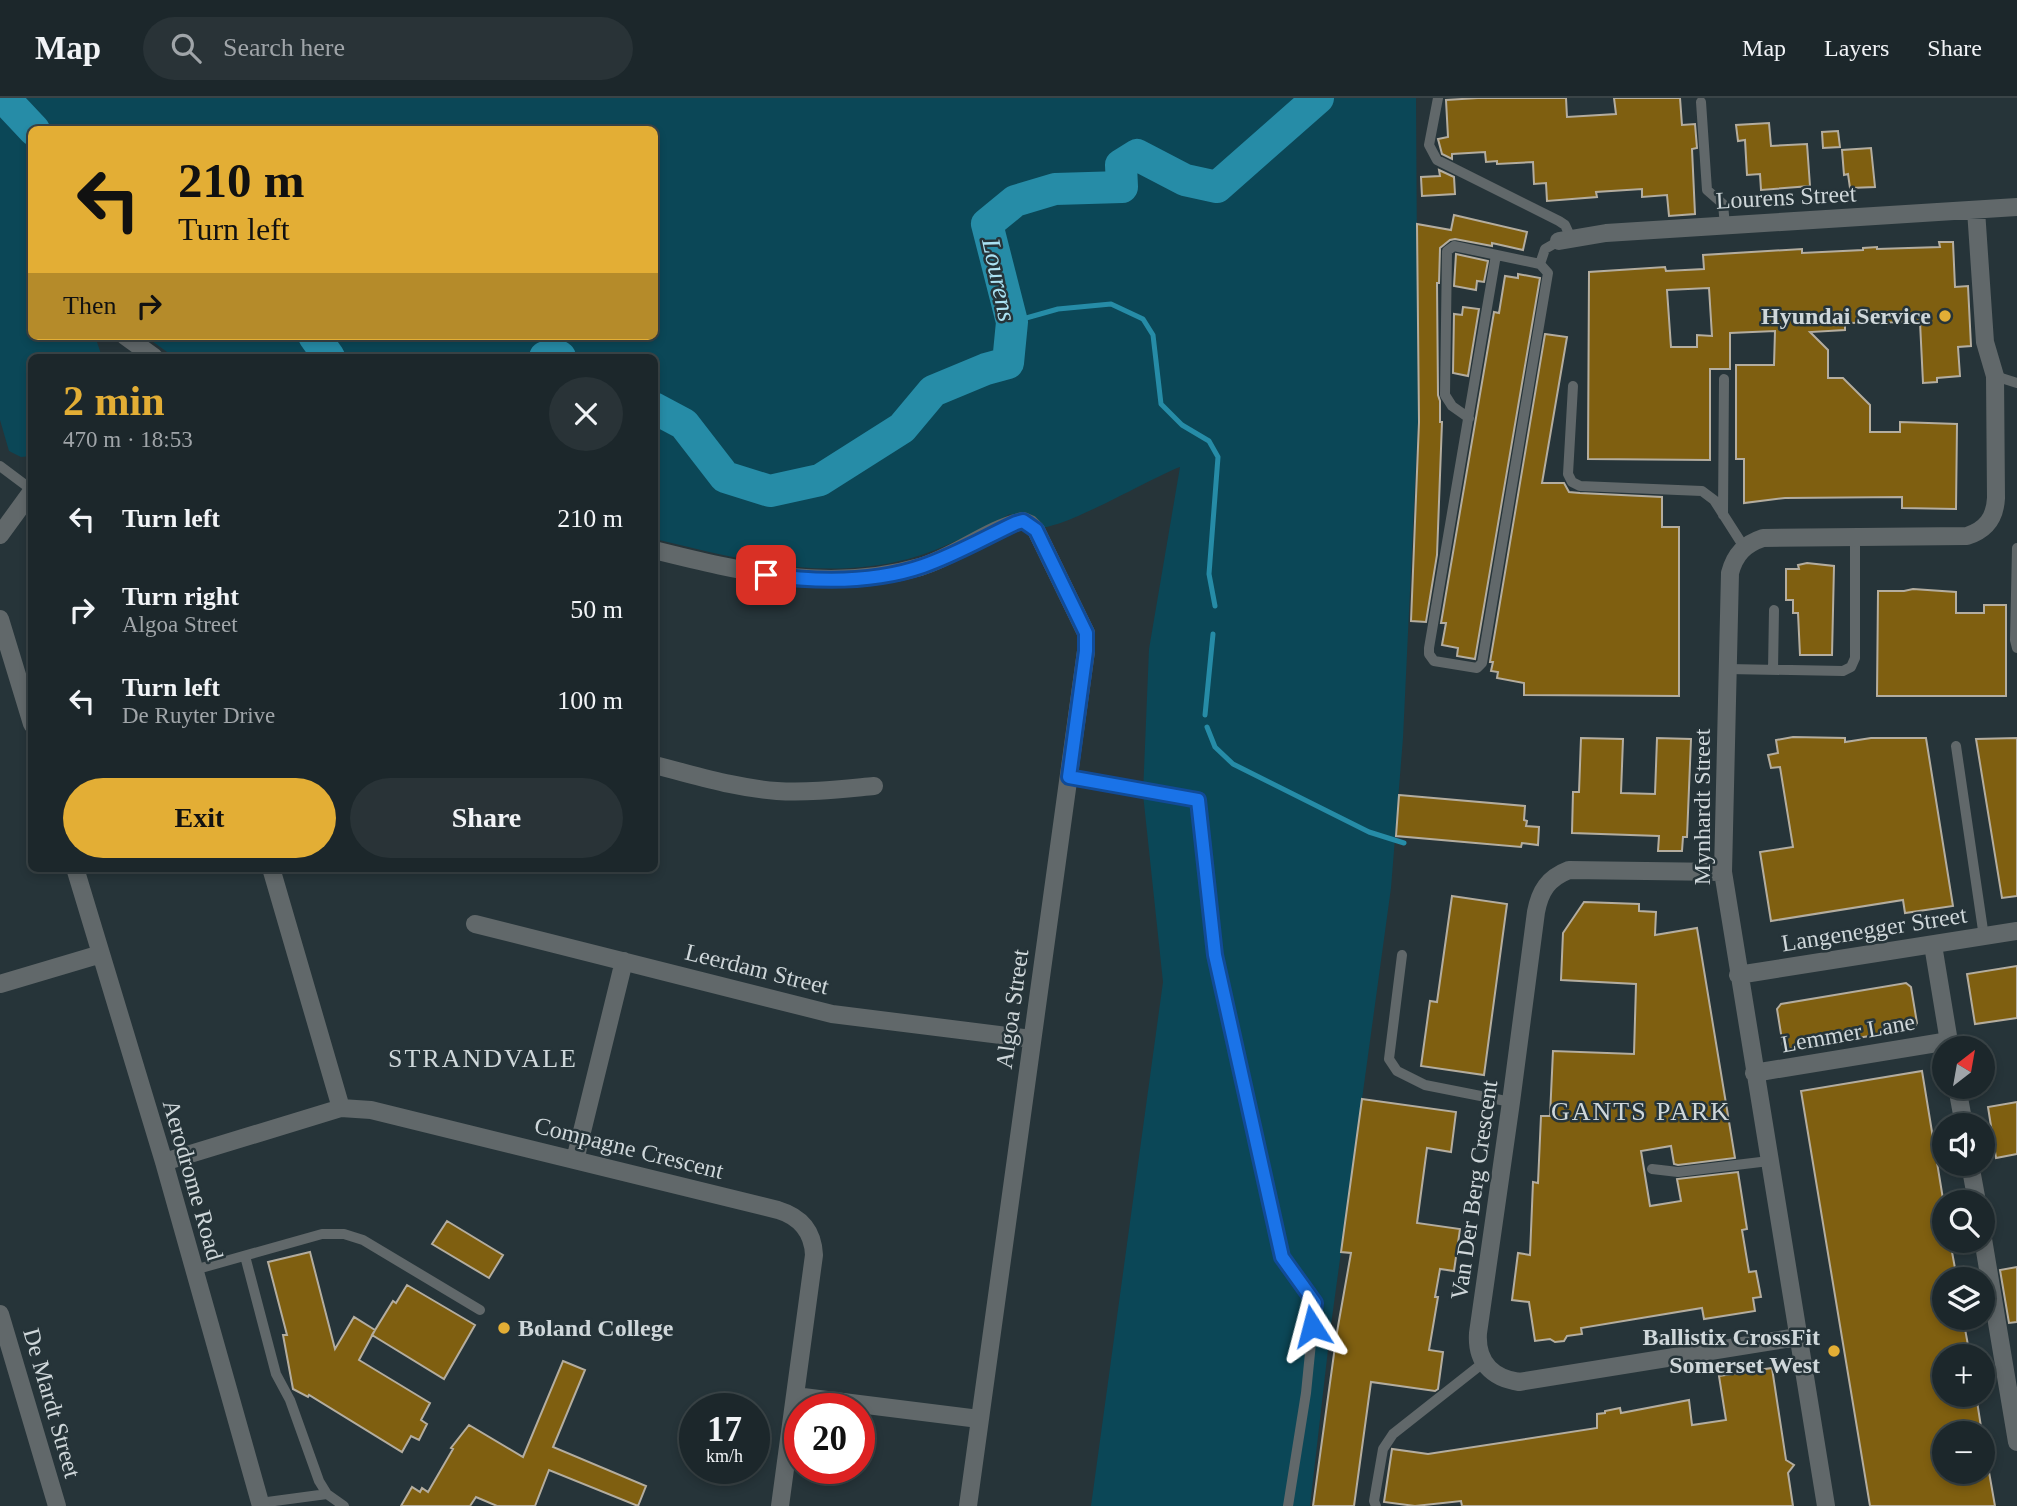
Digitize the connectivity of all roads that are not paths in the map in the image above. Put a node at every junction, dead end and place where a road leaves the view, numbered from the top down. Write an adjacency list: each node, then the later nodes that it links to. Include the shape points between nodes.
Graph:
1 (1438, 98): 6 (lane, via 1429,145 1437,160 1559,221 1565,225)
2 (1701, 102): 5 (lane, via 1707,190 1723,204)
3 (2017, 207): 4 (street, Lourens Street)
4 (1976, 210): 5 (street, Lourens Street); 11 (street, via 1985,342)
5 (1725, 226): 6 (street, Lourens Street)
6 (1565, 240): 8 (lane, via 1545,249)
7 (1496, 255): 8 (lane); 15 (lane); 15 (lane, via 1454,246 1447,251 1445,395)
8 (1540, 264): 15 (lane, via 1548,273 1482,663 1477,668 1434,661 1429,654)
9 (130, 346): 10 (street)
10 (147, 354)
11 (1996, 376): 13 (lane); 21 (street, via 1996,506 1989,523 1967,537)
12 (1724, 379): 19 (lane)
13 (2017, 383)
14 (1573, 386): 19 (lane, via 1568,474 1572,482 1580,486 1696,489 1711,496)
15 (1469, 418)
16 (0, 466): 17 (lane)
17 (28, 488)
18 (28, 496): 20 (street)
19 (1723, 515): 22 (lane)
20 (0, 535)
21 (1855, 537): 22 (street, via 1763,538); 29 (lane, via 1854,663 1843,671)
22 (1744, 547): 28 (street, Mynhardt Street, via 1730,573)
23 (2017, 548): 27 (lane)
24 (658, 551): 33 (street, Algoa Street, via 766,575 847,579 922,566 1023,521 1036,530 1086,633)
25 (1774, 610): 29 (lane)
26 (0, 619): 30 (street)
27 (2017, 648)
28 (1728, 669): 29 (lane); 37 (street, Mynhardt Street)
29 (1773, 670)
30 (28, 710)
31 (1956, 747): 40 (lane)
32 (658, 766): 34 (street, via 776,791)
33 (1069, 777): 48 (street, Algoa Street); 75 (lane, via 1198,800 1215,955 1282,1257 1315,1303)
34 (874, 786)
35 (76, 872): 42 (street, Aerodrome Road)
36 (272, 872): 52 (street)
37 (1723, 872): 45 (street, Mynhardt Street); 51 (street, Van Der Berg Crescent, via 1577,869 1548,882 1535,912)
38 (475, 924): 44 (street, Leerdam Street)
39 (2017, 931): 40 (street, Langenegger Street)
40 (1984, 937): 41 (street, Langenegger Street)
41 (1933, 945): 45 (street, Langenegger Street); 47 (street)
42 (101, 954): 46 (street); 55 (street, Aerodrome Road)
43 (1402, 955): 51 (lane, via 1389,1059 1397,1072 1425,1085)
44 (624, 961): 48 (street, Leerdam Street, via 832,1014); 53 (street)
45 (1738, 975): 50 (street, Mynhardt Street)
46 (0, 984)
47 (1949, 1036)
48 (1032, 1039): 66 (street, Algoa Street)
49 (1932, 1047): 50 (street, Lemmer Lane)
50 (1754, 1073): 54 (street, Mynhardt Street)
51 (1511, 1102): 63 (street, Van Der Berg Crescent, via 1478,1333)
52 (341, 1108): 53 (street, Compagne Crescent, via 371,1110); 55 (street, Compagne Crescent)
53 (575, 1160): 64 (street, Compagne Crescent, via 778,1210 794,1216 806,1228 814,1255)
54 (1769, 1161): 56 (lane, via 1678,1172); 62 (street, Mynhardt Street)
55 (164, 1162): 59 (street, Aerodrome Road)
56 (1652, 1169)
57 (1985, 1253): 67 (street)
58 (245, 1256): 59 (lane); 60 (lane, via 322,1234 344,1234 363,1240); 69 (lane, via 276,1374)
59 (194, 1270): 70 (street, Aerodrome Road)
60 (480, 1310)
61 (0, 1314): 71 (street, De Mardt Street)
62 (1798, 1337): 63 (street, via 1519,1382 1501,1378); 77 (street, Mynhardt Street)
63 (1483, 1363): 76 (lane, via 1393,1433 1383,1450)
64 (795, 1393)
65 (875, 1406): 66 (street)
66 (979, 1419): 74 (street, Algoa Street)
67 (2017, 1442)
68 (784, 1477): 73 (street, Compagne Crescent)
69 (327, 1494): 70 (lane); 72 (lane)
70 (258, 1505)
71 (57, 1506)
72 (344, 1506)
73 (780, 1506)
74 (968, 1506)
75 (1289, 1506)
76 (1376, 1506)
77 (1826, 1506)

